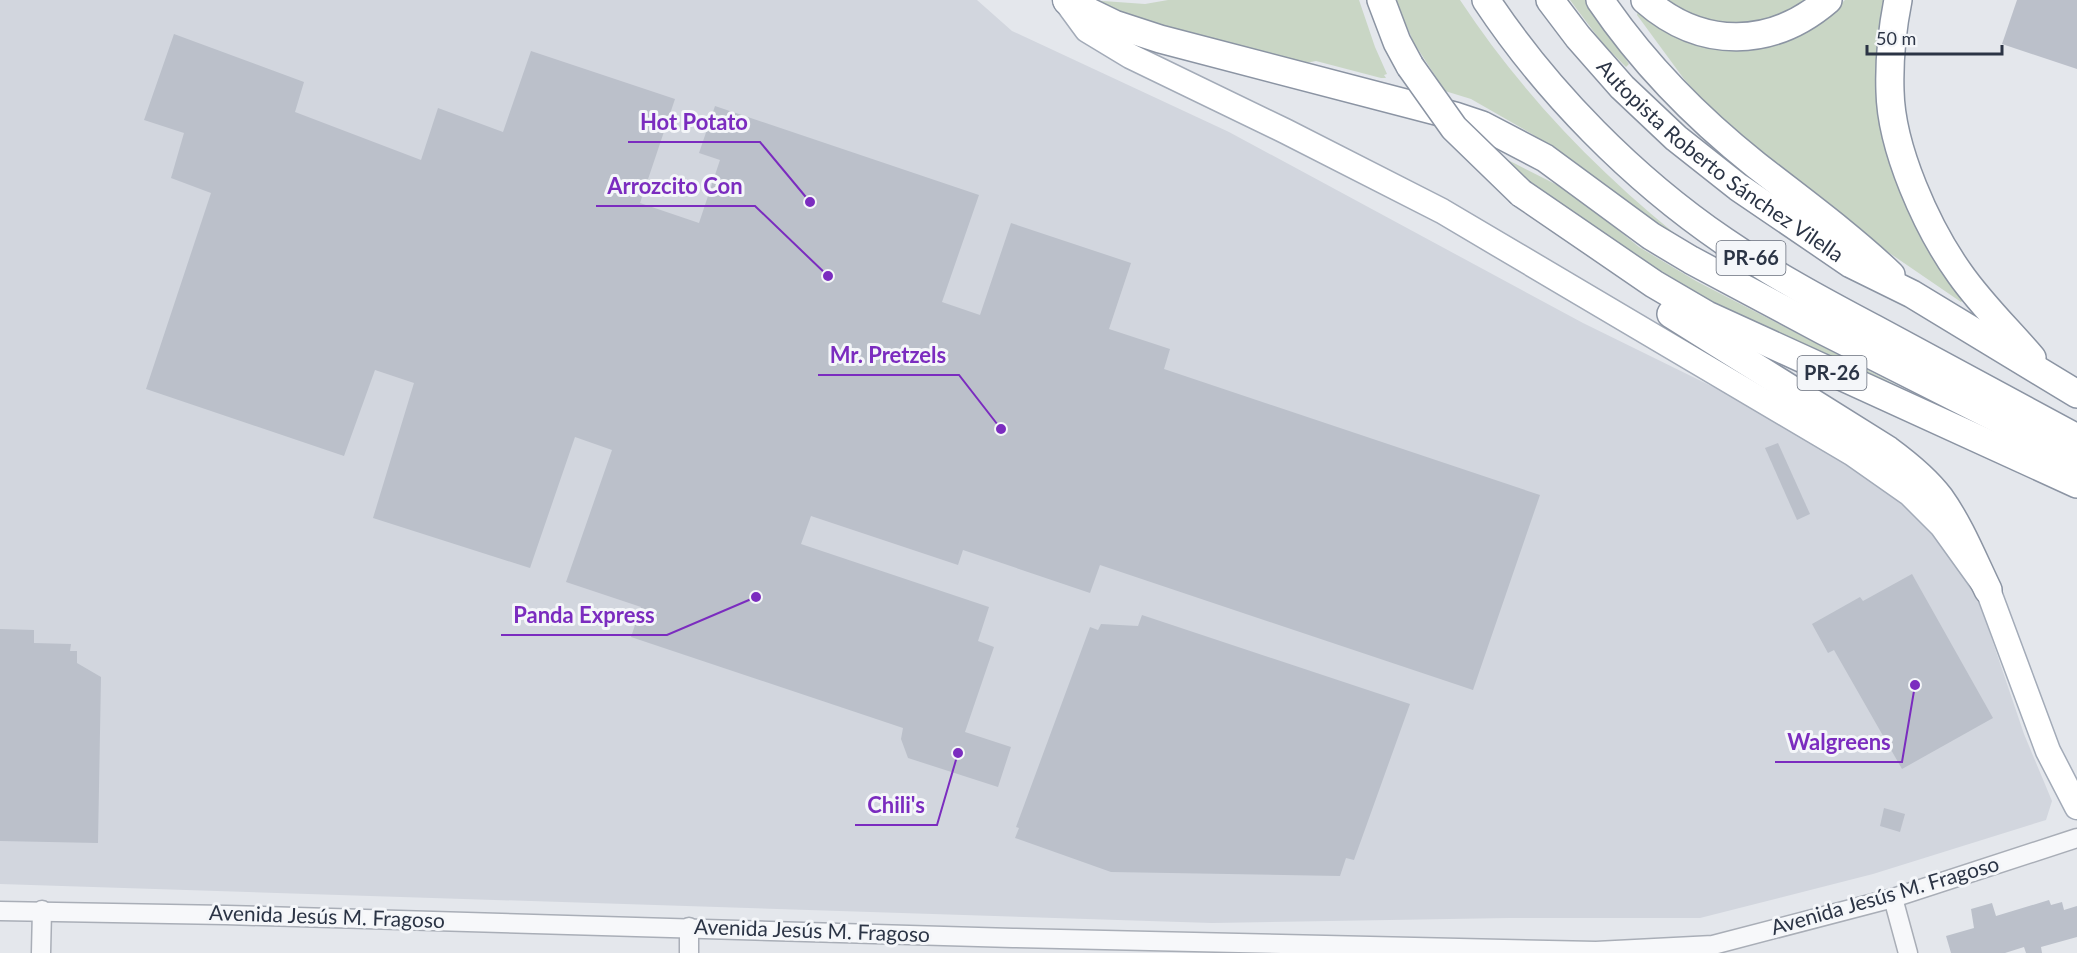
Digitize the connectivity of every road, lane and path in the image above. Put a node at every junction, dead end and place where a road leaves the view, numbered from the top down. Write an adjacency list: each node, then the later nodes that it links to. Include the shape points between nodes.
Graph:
1 (1381, 0): 9 (highway, PR-26, bridge, via 1410,66 1454,128 1521,193)
2 (1486, 0): 13 (highway, PR-66, via 1534,66 1582,119 1659,193 1722,240 1783,280)
3 (1550, 0): 10 (highway, Autopista Roberto Sánchez Vilella / PR-66, via 1622,87 1677,138 1738,187 1851,264)
4 (1600, 0): 10 (highway, via 1627,39 1713,128 1860,245)
5 (1645, 0): 6 (highway, via 1696,29 1739,37 1786,28)
6 (1828, 0)
7 (1898, 0): 11 (highway, via 1890,51 1890,94 1900,145 1917,196 1960,275)
8 (1066, 1): 14 (highway, via 1114,24 1160,39 1482,125 1545,158 1690,260); 16 (main road, via 1087,30 1130,56 1442,211 1861,459 1910,494 1942,526)
9 (1596, 245): 15 (highway, PR-26, via 1707,315); 16 (highway, via 1642,296 1888,450 1918,474 1958,527)
10 (1912, 294): 11 (highway)
11 (2048, 377): 12 (highway)
12 (2077, 394)
13 (2077, 438)
14 (2077, 459)
15 (2077, 484)
16 (1988, 590): 17 (main road, via 2048,750)
17 (2077, 807)
18 (2077, 838): 19 (street, Avenida Jesús M. Fragoso)
19 (1893, 898): 24 (street, Avenida Jesús M. Fragoso, via 1713,945 1596,951); 27 (street)
20 (42, 910): 21 (street, Avenida Jesús M. Fragoso); 22 (street, Avenida Jesús M. Fragoso); 25 (street)
21 (0, 911)
22 (689, 927): 23 (street, Avenida Jesús M. Fragoso); 26 (street)
23 (1013, 945): 24 (street, Avenida Jesús M. Fragoso)
24 (1471, 950)
25 (41, 953)
26 (689, 953)
27 (1908, 953)

